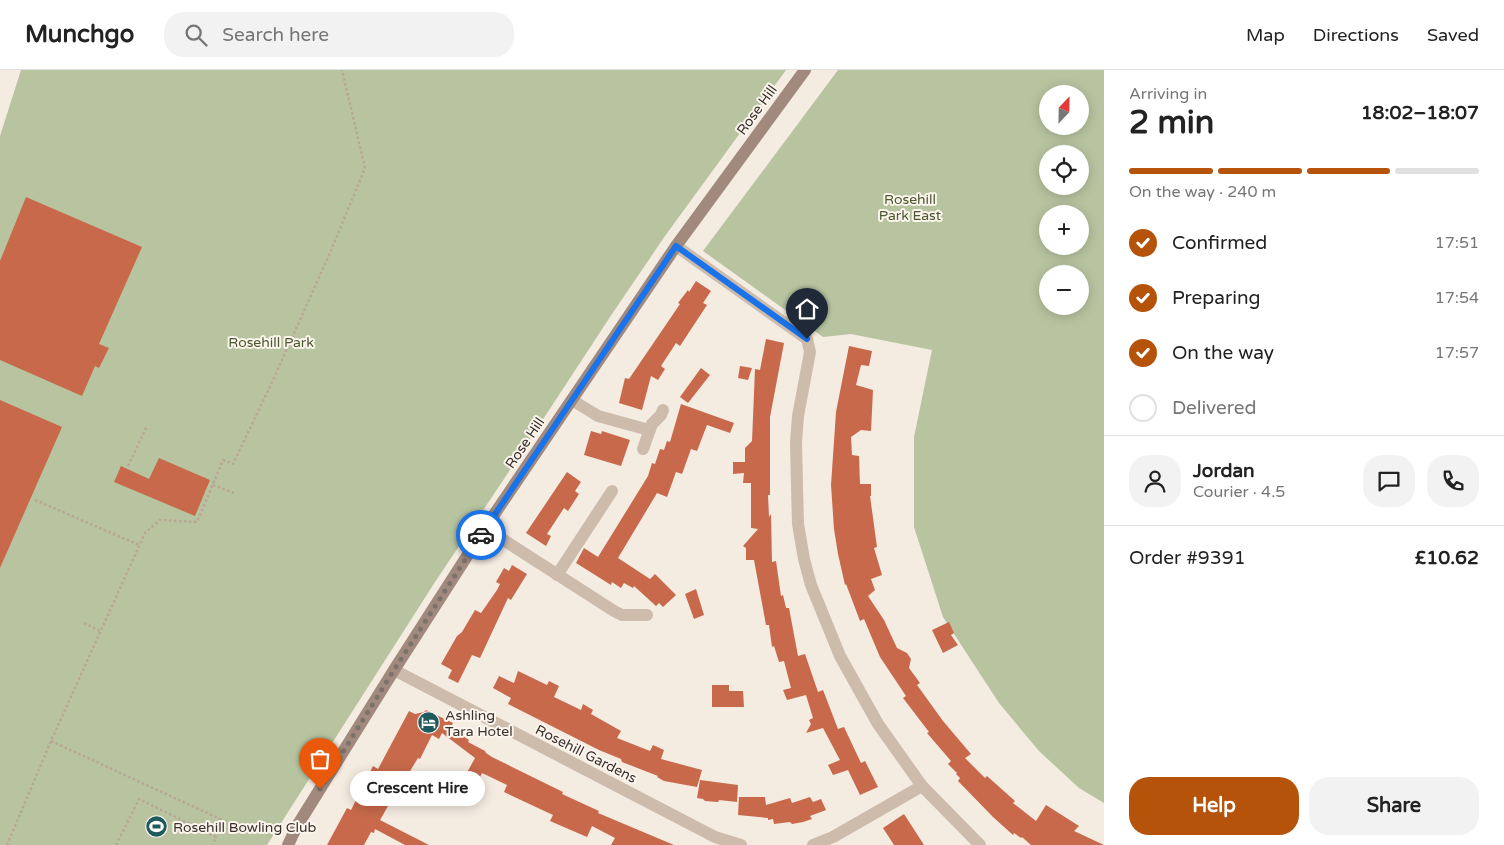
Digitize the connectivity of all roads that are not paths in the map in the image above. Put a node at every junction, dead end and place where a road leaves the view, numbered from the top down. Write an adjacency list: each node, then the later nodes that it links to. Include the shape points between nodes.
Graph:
1 (805, 70): 2 (main road, Rose Hill)
2 (676, 246): 3 (main road, Rose Hill); 12 (street, via 807,339 810,352 796,442 798,524 804,559 840,656 878,724)
3 (572, 400): 5 (street, via 598,416); 8 (main road, Rose Hill)
4 (663, 410): 5 (street)
5 (649, 430): 6 (street)
6 (643, 449)
7 (612, 491): 9 (street)
8 (485, 528): 9 (street); 11 (main road, Rose Hill)
9 (557, 575): 10 (street, via 622,615)
10 (647, 615)
11 (394, 670): 13 (main road, Rose Hill); 14 (street, Rosehill Gardens, via 715,837)
12 (922, 786): 15 (street); 16 (street)
13 (288, 845)
14 (741, 845)
15 (813, 845)
16 (980, 845)

